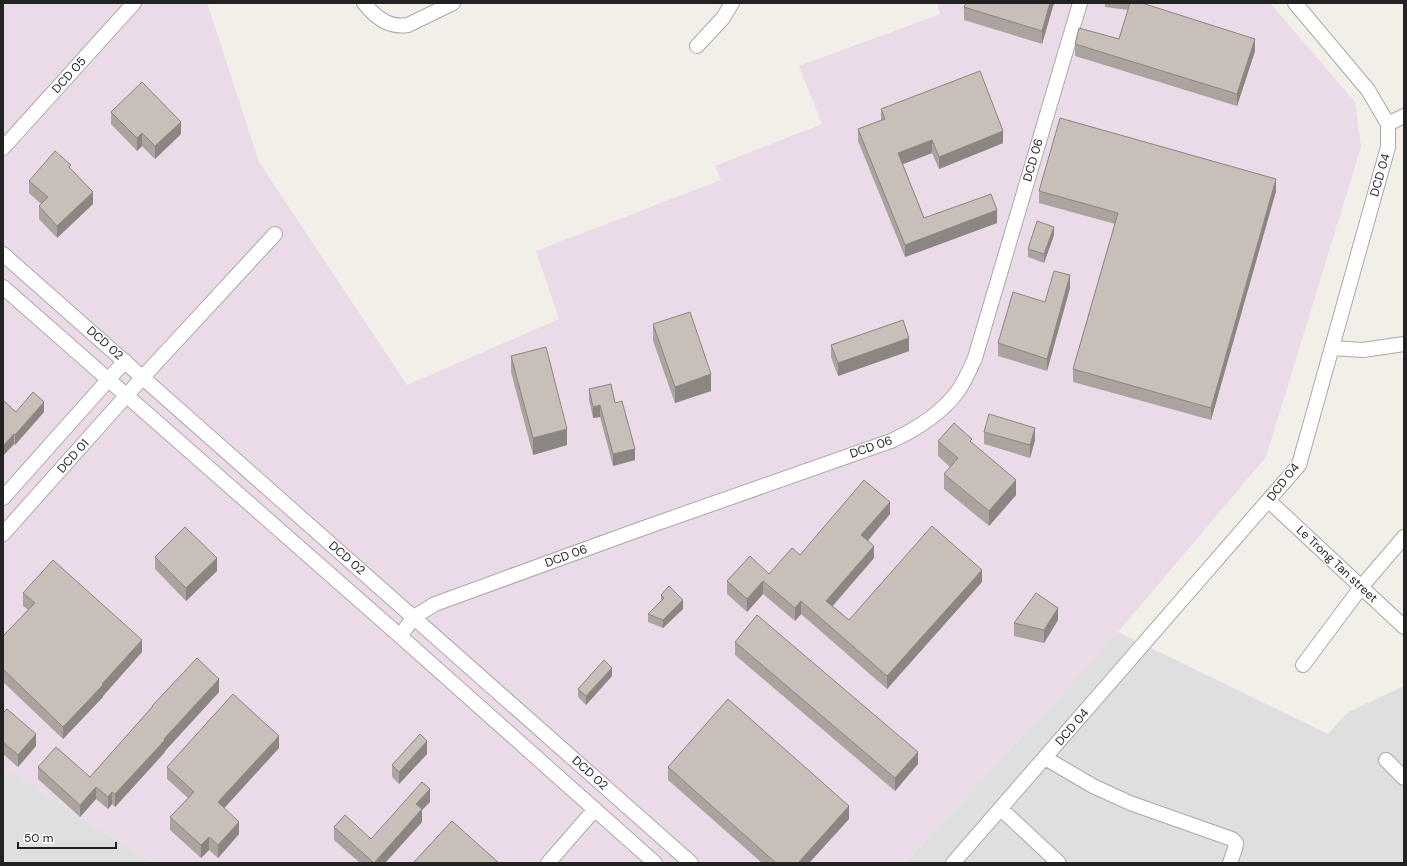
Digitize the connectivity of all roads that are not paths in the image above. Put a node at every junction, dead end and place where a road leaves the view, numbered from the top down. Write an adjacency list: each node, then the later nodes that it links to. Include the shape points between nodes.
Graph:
1 (134, 3): 10 (street, DCD 05)
2 (364, 3): 3 (street, via 382,21 401,26)
3 (453, 3)
4 (732, 3): 7 (street, via 723,18)
5 (1080, 3): 25 (street, DCD 06, via 975,358 959,390 948,403 912,431 891,441 453,596)
6 (1295, 3): 9 (street, via 1368,90)
7 (697, 46)
8 (1404, 116): 9 (street)
9 (1388, 124): 15 (street, DCD 04, via 1388,147)
10 (3, 148)
11 (275, 234): 17 (street, DCD 01)
12 (3, 254): 16 (street, DCD 02)
13 (3, 287): 18 (street, DCD 02)
14 (1404, 344): 15 (street, via 1362,350)
15 (1332, 348): 21 (street, DCD 04, via 1299,465)
16 (125, 361): 17 (street, DCD 02); 18 (street, DCD 01)
17 (143, 377): 19 (street, DCD 01); 25 (street, DCD 02)
18 (108, 379): 19 (street, DCD 02); 20 (street, DCD 01)
19 (127, 396): 22 (street, DCD 01); 27 (street, DCD 02)
20 (3, 498)
21 (1269, 501): 24 (street, Le Trong Tan street); 29 (street, DCD 04)
22 (3, 534)
23 (1404, 537): 24 (street)
24 (1362, 586): 26 (street, Le Trong Tan street); 28 (street)
25 (414, 617): 27 (street, DCD 06); 36 (street, DCD 02)
26 (1404, 627)
27 (400, 636): 32 (street, DCD 02)
28 (1303, 665)
29 (1045, 758): 33 (street, DCD 04); 39 (street, via 1093,786 1130,803 1232,839 1236,843)
30 (1386, 760): 31 (street)
31 (1404, 778)
32 (595, 809): 34 (street); 35 (street, DCD 02)
33 (1001, 809): 37 (street, DCD 04); 38 (street)
34 (548, 863)
35 (655, 863)
36 (691, 863)
37 (953, 863)
38 (1059, 863)
39 (1230, 863)

